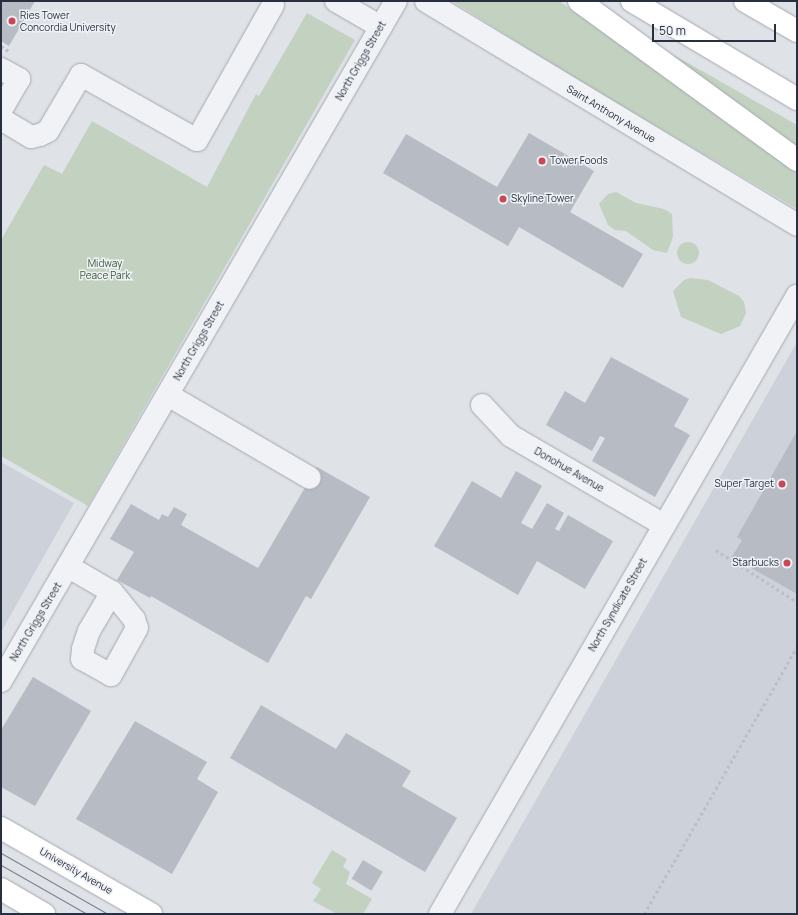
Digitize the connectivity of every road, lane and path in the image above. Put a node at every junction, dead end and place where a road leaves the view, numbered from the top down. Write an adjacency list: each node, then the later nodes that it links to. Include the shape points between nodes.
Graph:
1 (336, 1): 10 (street)
2 (396, 1): 10 (street, North Griggs Street)
3 (426, 1): 17 (street, Saint Anthony Avenue)
4 (579, 1): 16 (main road)
5 (632, 1): 13 (main road)
6 (745, 1): 9 (main road)
7 (753, 1): 9 (main road)
8 (268, 2): 15 (street, via 197,140 81,75 48,131 32,137)
9 (777, 20): 11 (main road)
10 (381, 27): 19 (street, North Griggs Street)
11 (797, 32)
12 (1, 69): 14 (street, via 19,79)
13 (797, 98)
14 (1, 110)
15 (1, 119)
16 (797, 160)
17 (797, 225)
18 (797, 296): 22 (street, North Syndicate Street)
19 (168, 395): 21 (street); 24 (street, North Griggs Street)
20 (482, 405): 22 (street, Donohue Avenue, via 511,436)
21 (310, 478)
22 (664, 525): 33 (street, North Syndicate Street)
23 (716, 550): 26 (path)
24 (69, 567): 25 (street); 28 (street, North Griggs Street)
25 (112, 592)
26 (797, 602)
27 (797, 647): 34 (path)
28 (1, 681)
29 (1, 828): 32 (main road, University Avenue)
30 (1, 890): 31 (main road)
31 (44, 914)
32 (151, 914)
33 (440, 914)
34 (644, 914)

